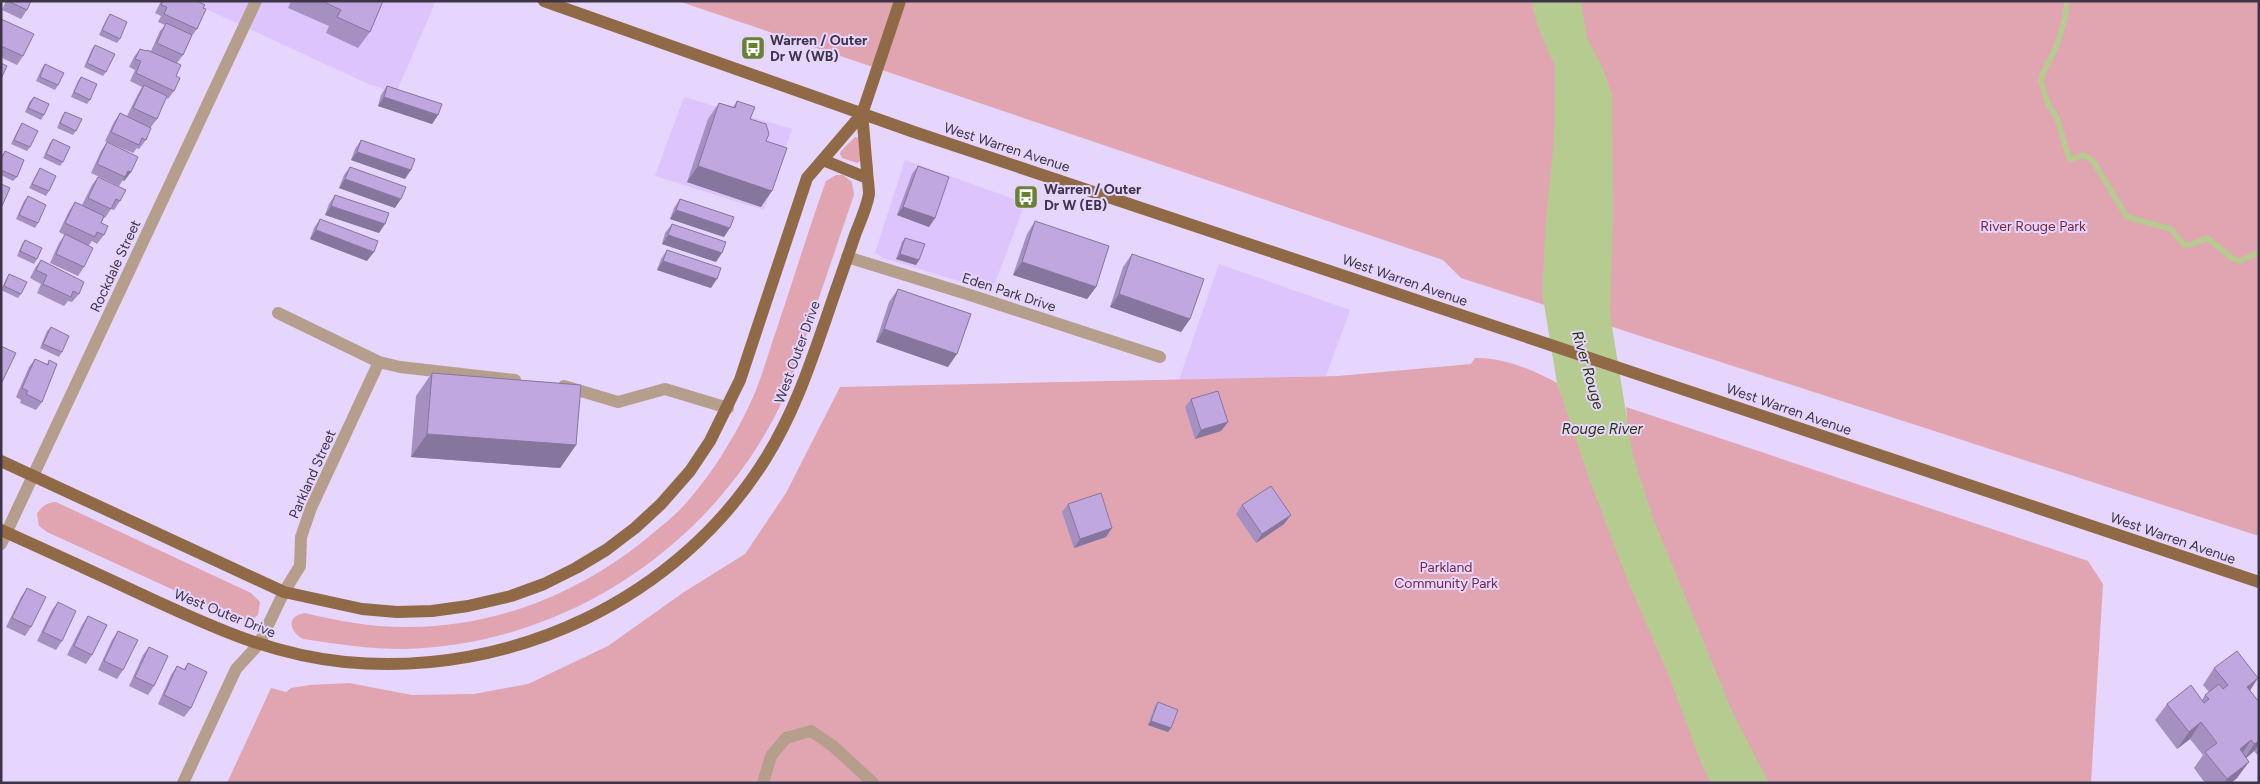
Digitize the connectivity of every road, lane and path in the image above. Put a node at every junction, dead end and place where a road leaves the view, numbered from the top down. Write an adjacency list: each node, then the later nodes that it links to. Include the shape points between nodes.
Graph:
1 (256, 1): 15 (street, Rockdale Street)
2 (544, 1): 4 (main road, West Warren Avenue)
3 (900, 1): 4 (main road, West Outer Drive)
4 (862, 114): 5 (main road, West Outer Drive); 6 (main road, West Outer Drive); 17 (main road, West Warren Avenue)
5 (823, 160): 6 (main road); 13 (main road, West Outer Drive, via 807,178)
6 (867, 178): 7 (main road, West Outer Drive, via 869,195)
7 (847, 257): 9 (street, Eden Park Drive); 19 (main road, West Outer Drive, via 806,378 766,459 704,536 634,592 583,621 537,640 480,656 401,664 342,662 278,651)
8 (278, 313): 10 (street)
9 (1160, 357)
10 (379, 362): 11 (street); 18 (street, Parkland Street, via 311,508 300,537 300,566)
11 (525, 381)
12 (554, 385): 13 (street, via 573,387 618,402 665,389)
13 (728, 408): 18 (main road, West Outer Drive, via 690,471 661,504 606,550 544,584 468,606 415,611 362,609)
14 (1, 462): 15 (main road, West Outer Drive)
15 (33, 476): 16 (street, Rockdale Street); 18 (main road, West Outer Drive)
16 (3, 535): 19 (main road, West Outer Drive, via 227,634)
17 (2259, 582)
18 (284, 592): 19 (street, Parkland Street)
19 (259, 644): 20 (street, Parkland Street, via 236,669)
20 (183, 783)
21 (763, 783): 22 (street, via 771,756 786,738 811,731 833,746)
22 (873, 783)

